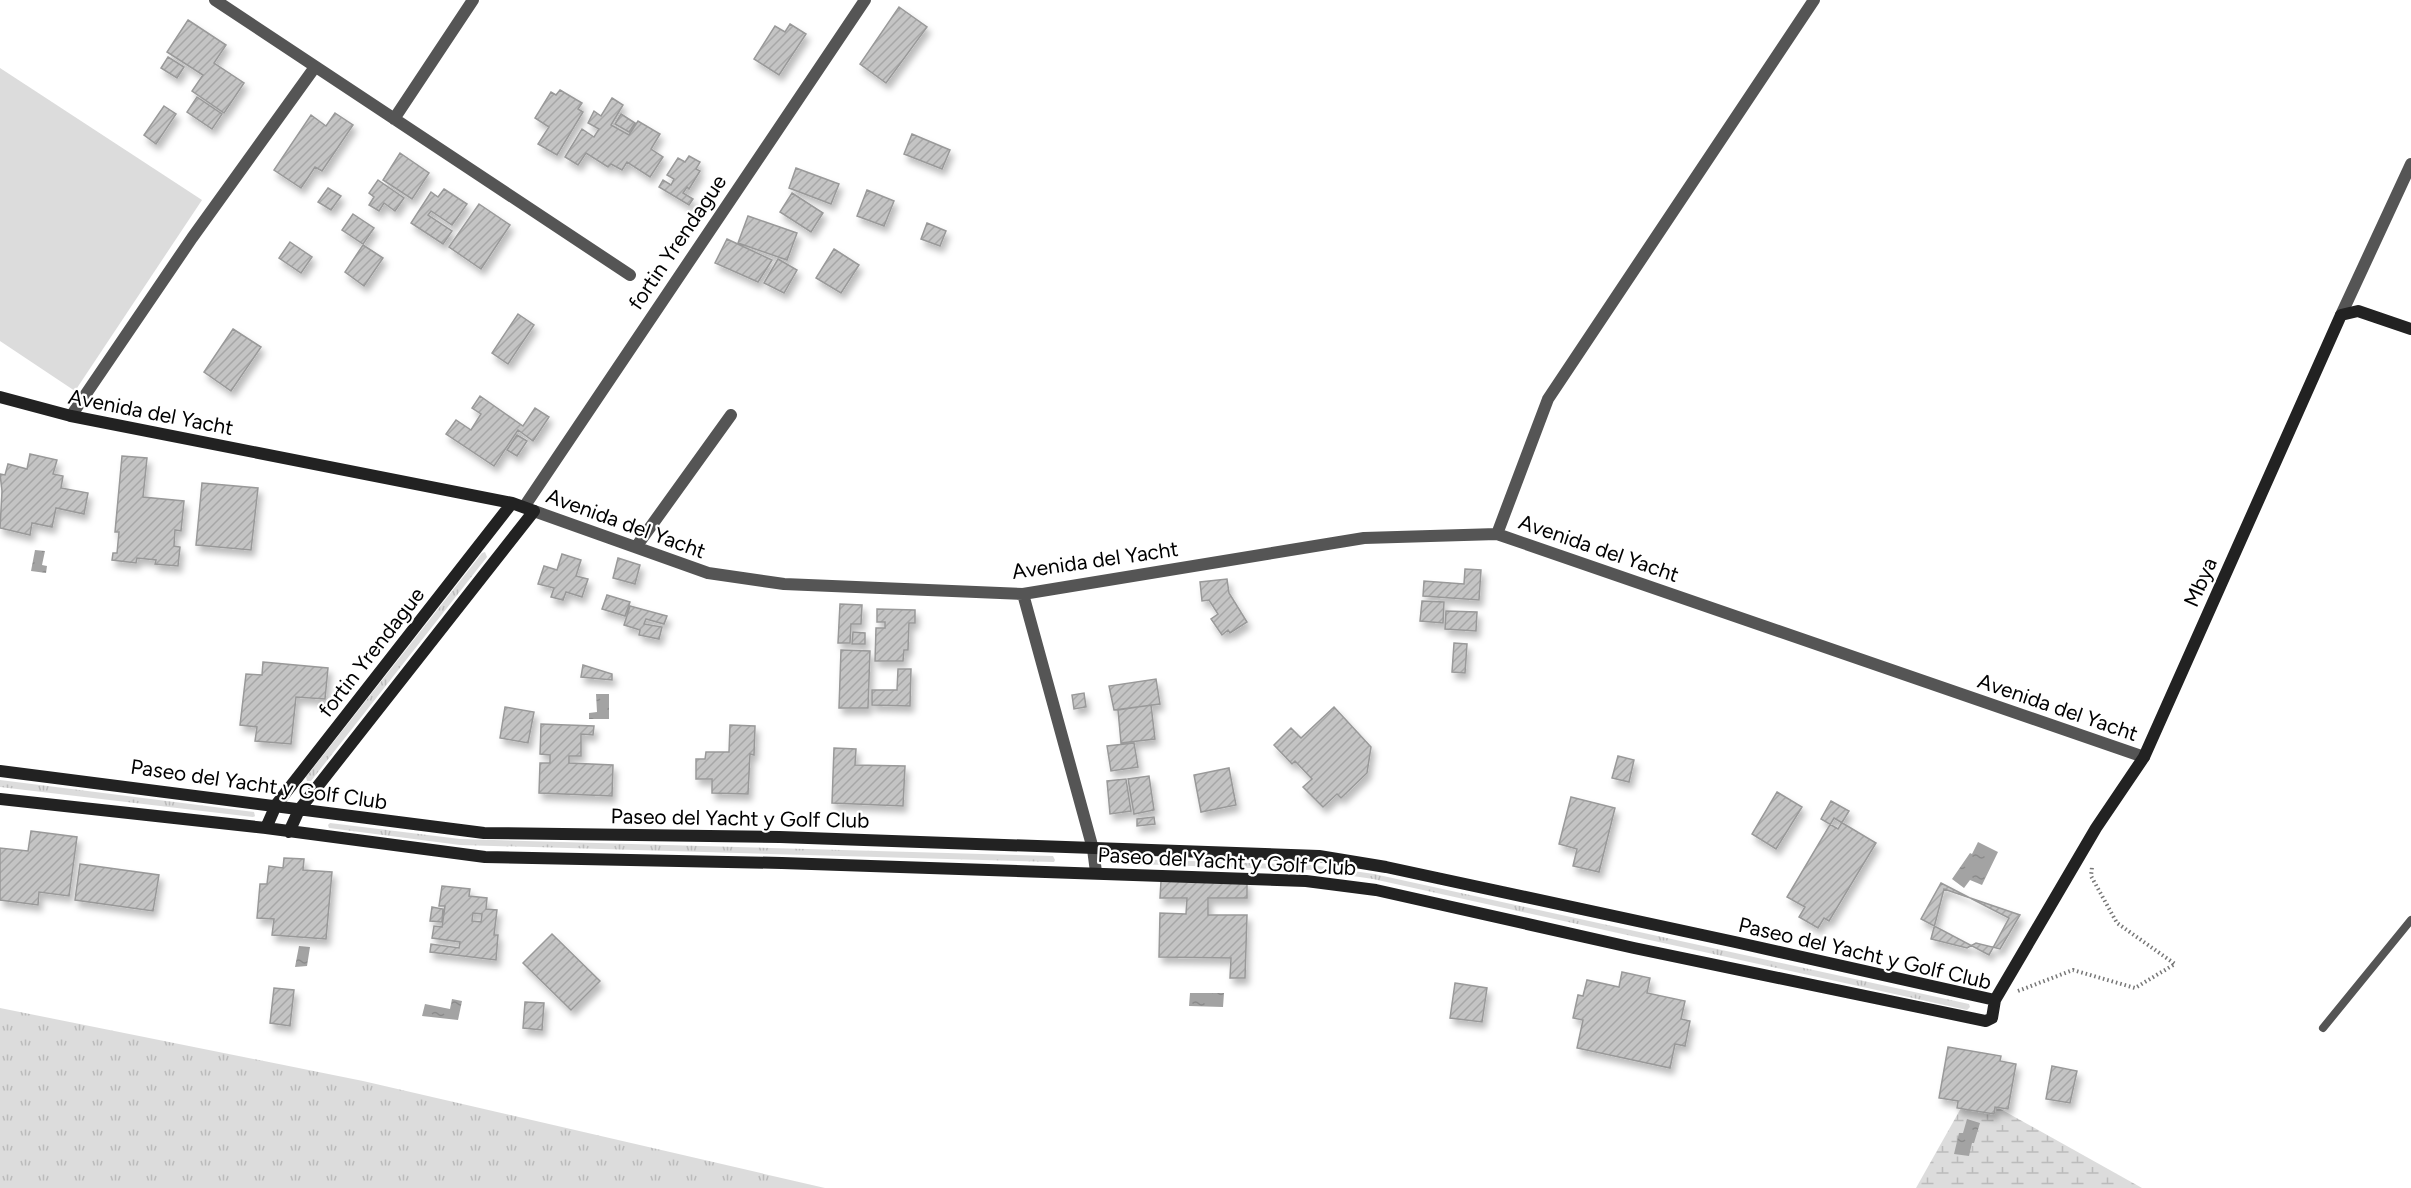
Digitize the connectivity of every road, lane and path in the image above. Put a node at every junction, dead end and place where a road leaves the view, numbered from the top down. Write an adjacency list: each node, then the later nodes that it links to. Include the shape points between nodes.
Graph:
1 (215, 0): 5 (street)
2 (473, 0): 7 (street)
3 (865, 0): 15 (street, fortin Yrendague)
4 (1814, 0): 16 (street, via 1548,399)
5 (230, 4): 6 (street)
6 (315, 67): 7 (street); 14 (street)
7 (394, 119): 9 (street)
8 (2411, 164): 10 (street, Mbya)
9 (630, 275)
10 (2341, 315): 11 (main road, via 2358,311); 19 (main road, Mbya)
11 (2411, 329)
12 (0, 398): 14 (main road, Avenida del Yacht)
13 (730, 415): 17 (street)
14 (71, 416): 15 (main road, Avenida del Yacht)
15 (523, 507): 17 (street, Avenida del Yacht); 22 (main road, fortin Yrendague); 23 (main road, fortin Yrendague)
16 (1497, 534): 18 (street, Avenida del Yacht, via 1364,538); 19 (street, Avenida del Yacht)
17 (636, 547): 18 (street, Avenida del Yacht, via 708,573 784,584)
18 (1023, 594): 26 (street)
19 (2144, 757): 30 (main road, Mbya, via 2096,828)
20 (0, 771): 22 (main road, Paseo del Yacht y Golf Club)
21 (0, 798): 24 (main road, Paseo del Yacht y Golf Club)
22 (276, 805): 23 (main road, Paseo del Yacht y Golf Club); 24 (main road, fortin Yrendague)
23 (299, 810): 25 (main road, fortin Yrendague); 26 (main road, Paseo del Yacht y Golf Club, via 484,833 780,837)
24 (266, 828): 25 (main road, Paseo del Yacht y Golf Club)
25 (289, 832): 28 (main road, Paseo del Yacht y Golf Club, via 485,857)
26 (1093, 849): 28 (street); 30 (main road, Paseo del Yacht y Golf Club, via 1319,856 1375,865)
27 (2092, 864): 30 (path, via 2091,876 2117,923 2175,964 2135,988 2073,970)
28 (1096, 872): 30 (main road, Paseo del Yacht y Golf Club, via 1306,881 1376,890 1986,1021 1995,1013)
29 (2411, 920): 31 (lane)
30 (1995, 1000)
31 (2324, 1028)

